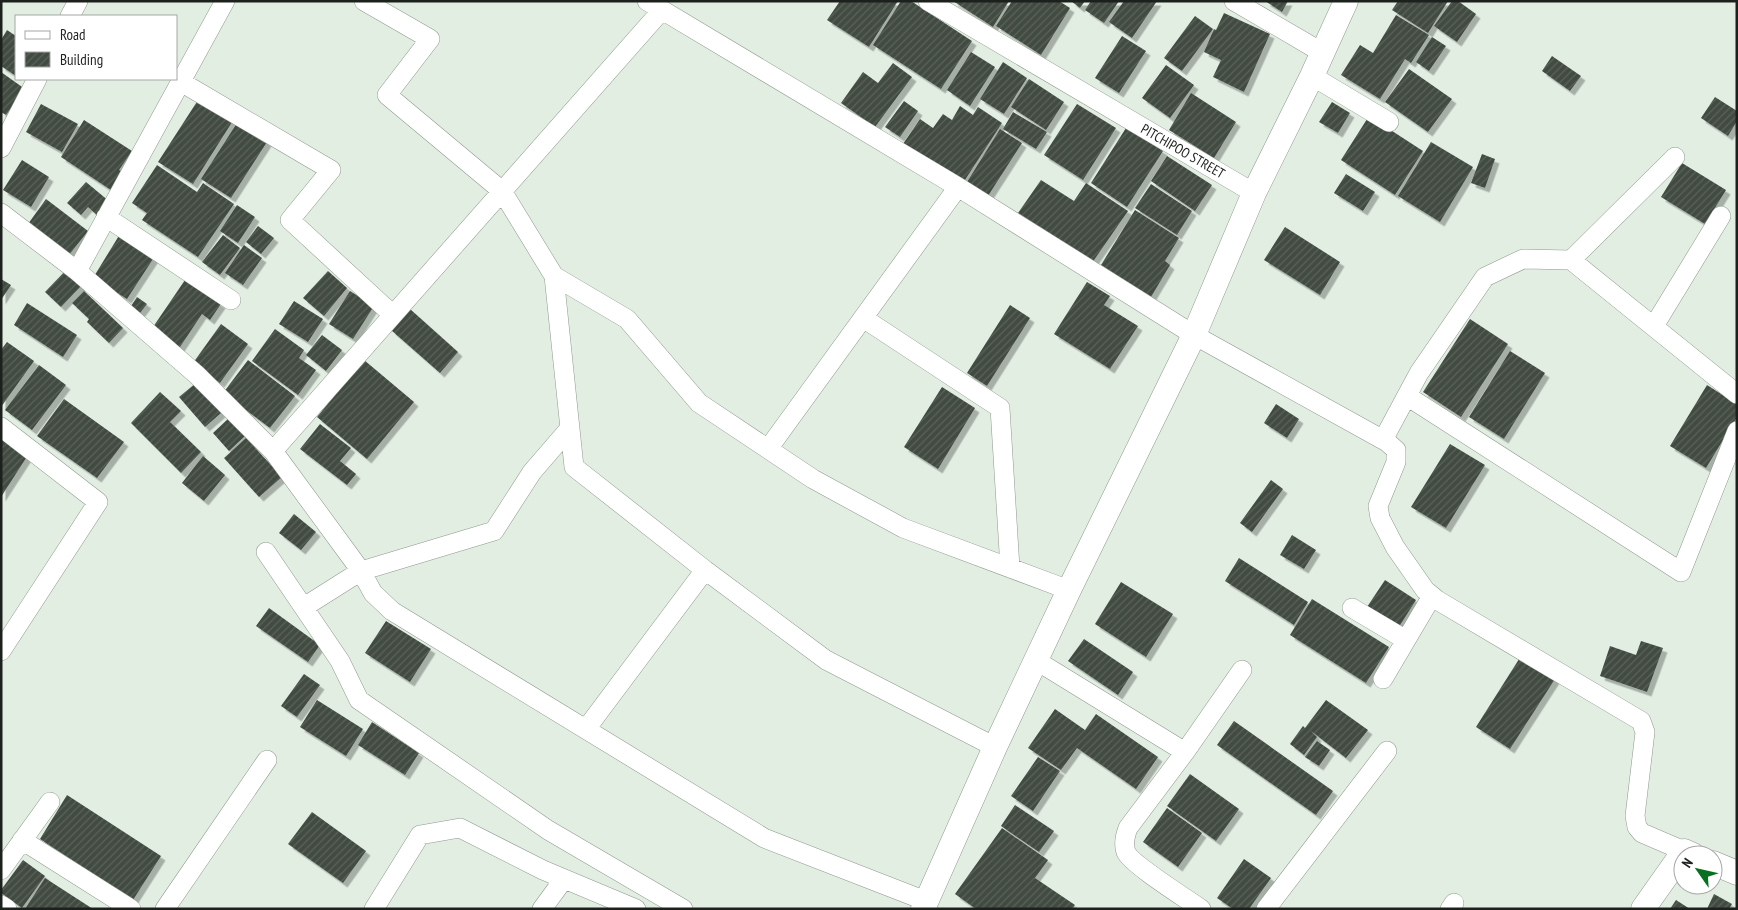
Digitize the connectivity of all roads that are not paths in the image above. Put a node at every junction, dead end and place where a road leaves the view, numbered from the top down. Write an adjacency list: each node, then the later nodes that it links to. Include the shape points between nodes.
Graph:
1 (78, 1): 8 (street)
2 (225, 1): 12 (street)
3 (364, 1): 17 (street, via 430,39 387,95)
4 (928, 1): 18 (street, PITCHIPOO STREET)
5 (1234, 1): 9 (street)
6 (1346, 1): 9 (street)
7 (654, 6): 16 (street); 17 (street)
8 (71, 15)
9 (1323, 53): 10 (street)
10 (1312, 76): 13 (street); 18 (street)
11 (36, 80): 14 (street)
12 (181, 82): 21 (street); 26 (street, via 331,170 290,220)
13 (1389, 122)
14 (1, 148)
15 (1675, 157): 22 (street)
16 (958, 187): 27 (street); 29 (street)
17 (502, 191): 24 (street); 26 (street)
18 (1254, 193): 29 (street)
19 (1, 213): 23 (street)
20 (1722, 216): 28 (street)
21 (106, 217): 23 (street); 25 (street)
22 (1571, 260): 28 (street); 31 (street, via 1523,259 1485,277)
23 (77, 271): 37 (street, via 197,375)
24 (554, 276): 33 (street); 36 (street, via 627,319 699,402)
25 (231, 300)
26 (393, 315): 37 (street)
27 (863, 318): 36 (street); 39 (street, via 1000,408)
28 (1654, 326): 30 (street)
29 (1194, 335): 35 (street); 42 (street)
30 (1737, 394)
31 (1406, 396): 34 (street, via 1681,572); 35 (street)
32 (1, 427): 47 (street, via 98,502)
33 (570, 428): 40 (street, via 574,467); 41 (street, via 532,472 494,531)
34 (1737, 431)
35 (1383, 440): 43 (street, via 1396,450 1396,462 1378,506 1380,518 1395,547)
36 (768, 449): 39 (street, via 903,528)
37 (273, 451): 41 (street)
38 (266, 552): 44 (street)
39 (1010, 568): 42 (street)
40 (705, 570): 51 (street); 52 (street, via 826,660)
41 (361, 572): 44 (street); 51 (street, via 373,593 392,611)
42 (1069, 590): 48 (street)
43 (1432, 596): 46 (street); 58 (street, via 1641,721 1645,732 1635,816 1642,833)
44 (304, 607): 72 (street, via 340,661 359,700 548,830)
45 (1352, 608): 46 (street)
46 (1406, 640): 50 (street)
47 (1, 651)
48 (1037, 661): 52 (street); 54 (street)
49 (1242, 670): 54 (street)
50 (1383, 679)
51 (586, 728): 65 (street, via 764,838)
52 (995, 747): 65 (street)
53 (1387, 751): 74 (street)
54 (1185, 752): 73 (street, via 1128,828 1124,839 1126,853)
55 (268, 760): 68 (street)
56 (50, 802): 57 (street)
57 (22, 840): 60 (street); 67 (street)
58 (1673, 846)
59 (1723, 867): 62 (street)
60 (1, 870)
61 (1673, 872): 75 (street)
62 (1737, 873)
63 (564, 879): 69 (street, via 460,828 420,835); 70 (street); 71 (street)
64 (1, 905): 66 (street)
65 (928, 906)
66 (7, 909)
67 (131, 909)
68 (165, 909)
69 (374, 909)
70 (542, 909)
71 (636, 909)
72 (683, 909)
73 (1201, 909)
74 (1266, 909)
75 (1643, 909)

